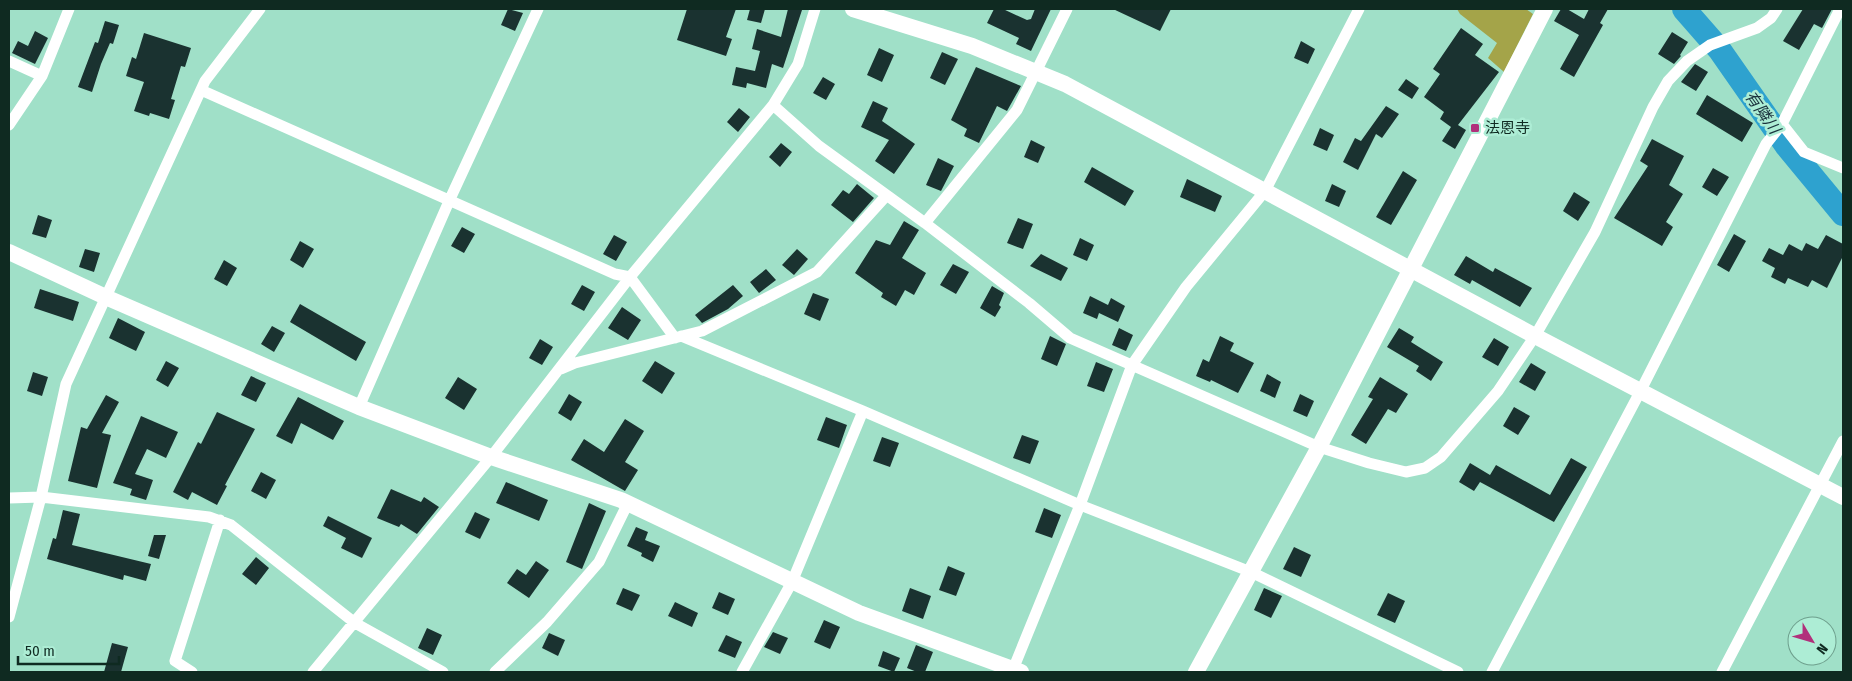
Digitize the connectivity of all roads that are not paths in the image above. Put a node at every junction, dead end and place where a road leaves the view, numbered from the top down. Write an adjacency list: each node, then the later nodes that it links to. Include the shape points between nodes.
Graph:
1 (69, 9): 13 (street)
2 (260, 9): 14 (street)
3 (538, 9): 21 (street)
4 (815, 9): 15 (street, via 798,64)
5 (854, 9): 12 (street, via 972,46)
6 (1067, 9): 12 (street)
7 (1360, 9): 19 (street)
8 (1545, 9): 24 (street)
9 (1777, 9): 27 (street, via 1758,28 1714,44 1687,61 1668,81 1595,232)
10 (1840, 9): 16 (street)
11 (9, 60): 13 (street)
12 (1037, 72): 19 (street, via 1126,115); 22 (street, via 1017,110)
13 (42, 76): 17 (street)
14 (201, 90): 21 (street); 26 (street)
15 (774, 105): 20 (street, via 820,146); 25 (street)
16 (1782, 124): 18 (street, via 1804,152); 31 (street, via 1766,144)
17 (9, 125)
18 (1843, 168)
19 (1265, 192): 24 (street); 29 (street, via 1186,287)
20 (886, 196): 22 (street); 28 (street, via 816,272 702,331)
21 (450, 199): 25 (street, via 615,274); 32 (street)
22 (925, 223): 29 (street, via 1070,338)
23 (9, 252): 26 (street)
24 (1412, 270): 27 (street); 35 (street)
25 (630, 277): 28 (street); 30 (street)
26 (104, 296): 32 (street); 38 (street, via 66,384)
27 (1535, 336): 31 (street); 35 (street, via 1498,391 1441,457 1426,468 1406,472 1369,464)
28 (678, 337): 30 (street, via 575,363); 33 (street)
29 (1132, 365): 35 (street); 42 (street)
30 (560, 370): 36 (street)
31 (1640, 390): 37 (street); 56 (street)
32 (359, 407): 36 (street)
33 (863, 411): 42 (street); 45 (street)
34 (1843, 441): 37 (street)
35 (1319, 447): 44 (street)
36 (491, 457): 41 (street); 47 (street)
37 (1820, 484): 39 (street); 57 (street)
38 (40, 496): 40 (street); 43 (street); 46 (street)
39 (1843, 497)
40 (9, 498)
41 (628, 503): 45 (street); 52 (street, via 599,562 546,622)
42 (1080, 504): 44 (street); 48 (street)
43 (220, 520): 47 (street, via 231,524); 49 (street, via 175,661)
44 (1251, 572): 54 (street); 55 (street)
45 (792, 582): 48 (street, via 859,613); 53 (street)
46 (9, 617)
47 (355, 623): 50 (street); 51 (street)
48 (1015, 671)
49 (192, 672)
50 (313, 672)
51 (443, 672)
52 (495, 672)
53 (742, 672)
54 (1196, 672)
55 (1458, 672)
56 (1492, 672)
57 (1722, 672)

